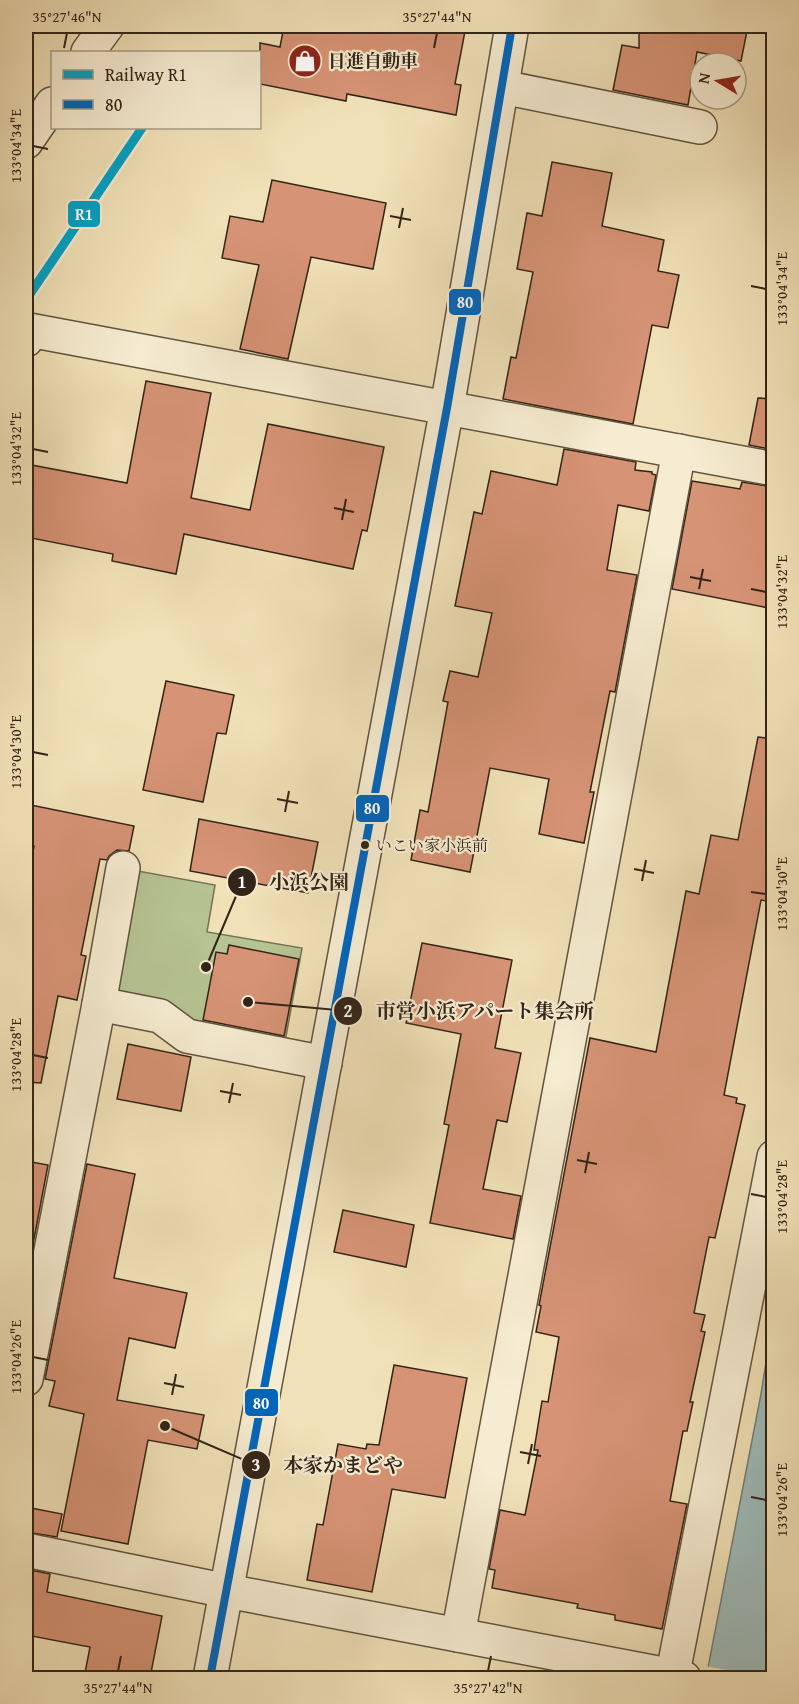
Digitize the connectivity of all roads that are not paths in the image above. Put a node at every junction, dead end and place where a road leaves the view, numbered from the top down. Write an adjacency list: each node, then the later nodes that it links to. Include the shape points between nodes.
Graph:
1 (107, 26): 3 (street)
2 (512, 26): 4 (street)
3 (89, 51)
4 (501, 87): 6 (street); 9 (street)
5 (51, 105): 7 (street)
6 (700, 128)
7 (26, 142)
8 (27, 333): 9 (street)
9 (447, 408): 10 (street); 14 (street)
10 (678, 451): 11 (street); 19 (street)
11 (774, 469)
12 (123, 868): 13 (street)
13 (99, 1004): 14 (street, via 160,1016 187,1036); 16 (street)
14 (325, 1063): 18 (street)
15 (774, 1157): 21 (street)
16 (26, 1379)
17 (26, 1550): 18 (street)
18 (227, 1591): 19 (street); 20 (street)
19 (458, 1635): 21 (street)
20 (210, 1678)
21 (676, 1678)

